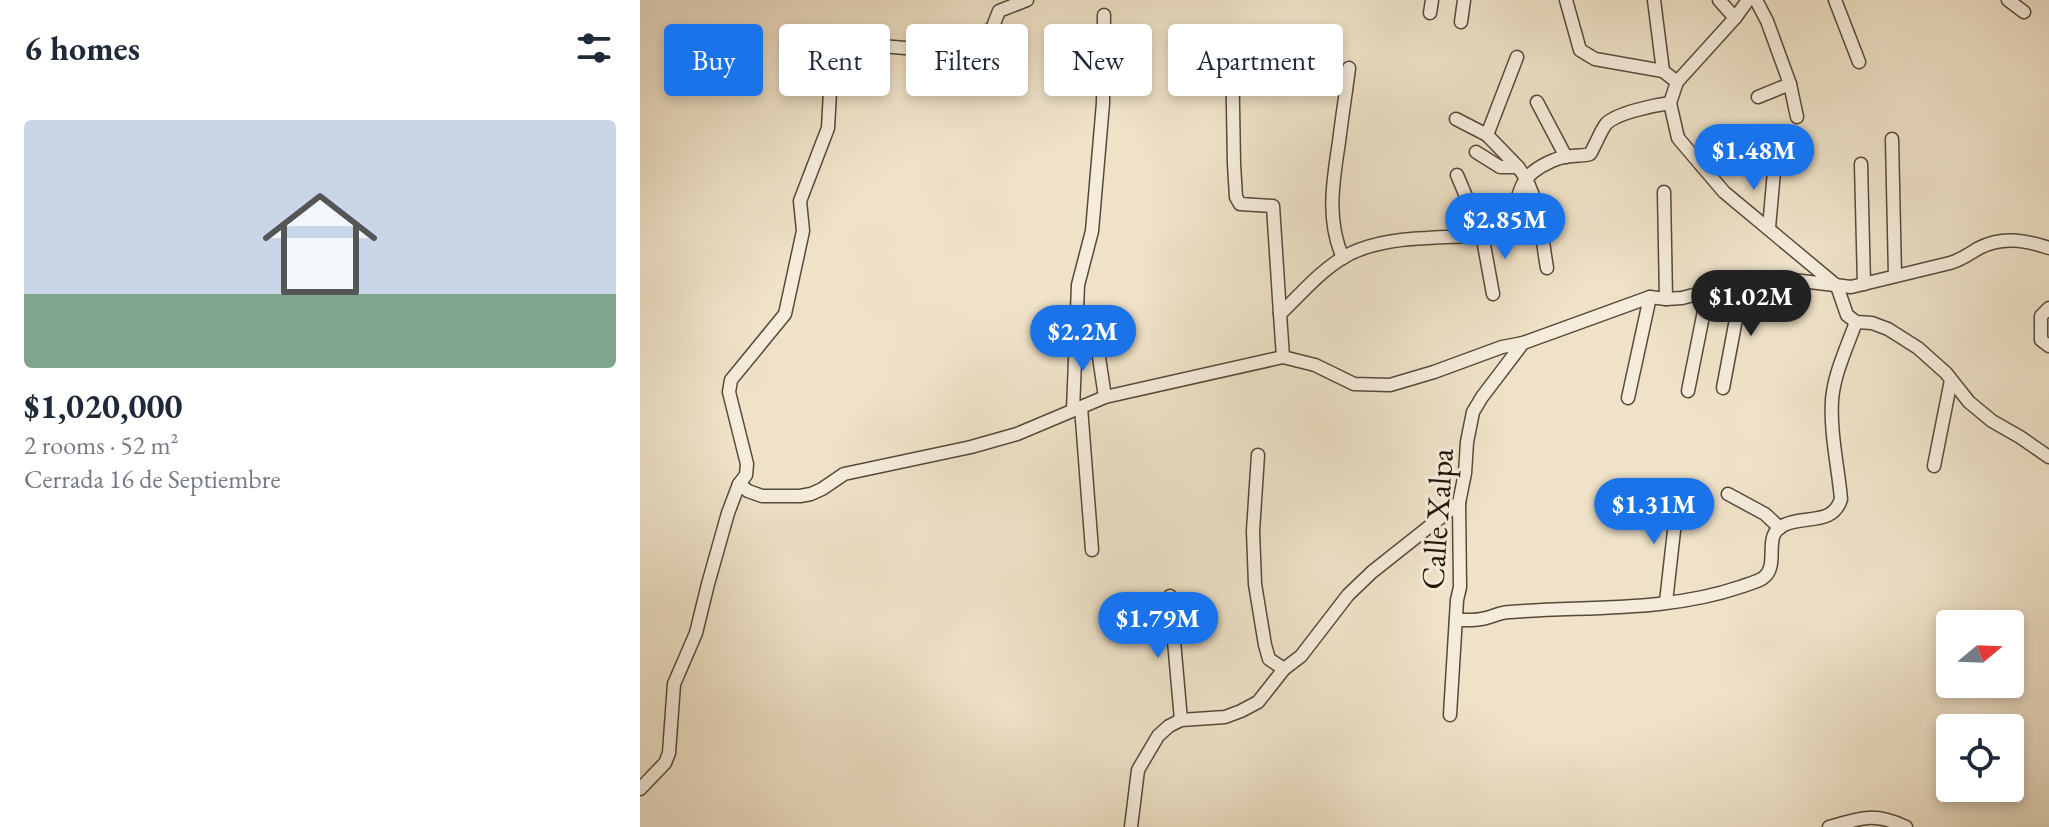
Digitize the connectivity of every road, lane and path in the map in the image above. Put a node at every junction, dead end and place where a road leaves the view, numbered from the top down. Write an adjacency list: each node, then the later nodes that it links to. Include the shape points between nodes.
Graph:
1 (1027, 0): 64 (street, via 999,11 992,29 959,43 917,49 846,43 832,55 828,128 800,201 803,231 785,314 731,380 729,392 747,464)
2 (1464, 0): 13 (street)
3 (1566, 0): 17 (street, via 1580,50 1595,59)
4 (1654, 0): 17 (street)
5 (1719, 0): 12 (street)
6 (1748, 0): 12 (street)
7 (1756, 0): 19 (street)
8 (1835, 0): 15 (street)
9 (2008, 0): 10 (street)
10 (2024, 12)
11 (1104, 15): 60 (street, via 1092,231 1078,285)
12 (1735, 18): 18 (street)
13 (1461, 22)
14 (1517, 57): 26 (street)
15 (1859, 62)
16 (1349, 68): 38 (street, via 1332,193)
17 (1663, 71): 18 (street)
18 (1677, 82): 23 (street)
19 (1790, 84): 21 (street); 24 (street)
20 (1233, 96): 49 (street, via 1236,197 1240,204 1273,206)
21 (1758, 97)
22 (1537, 102): 29 (street)
23 (1670, 103): 29 (street, via 1612,119 1590,154); 35 (street, via 1678,138 1724,192)
24 (1797, 117)
25 (1456, 119): 26 (street)
26 (1487, 135): 32 (street)
27 (1892, 139): 40 (street)
28 (1476, 152): 32 (street, via 1500,167)
29 (1566, 157): 32 (street)
30 (1775, 160): 35 (street)
31 (1861, 164): 42 (street)
32 (1522, 172): 36 (street, via 1510,218); 39 (street, via 1537,206)
33 (1457, 175): 36 (street)
34 (1664, 192): 47 (street)
35 (1769, 228): 43 (street)
36 (1482, 234): 38 (street, via 1404,240); 45 (street)
37 (2049, 248): 40 (street, via 2001,241 1950,263)
38 (1343, 258): 49 (street)
39 (1547, 268)
40 (1895, 276): 42 (street)
41 (1743, 282): 43 (street, via 1785,279); 44 (street); 56 (street)
42 (1864, 284): 43 (street)
43 (1837, 286): 50 (street, via 1847,315)
44 (1708, 291): 47 (street); 57 (street)
45 (1493, 294)
46 (1650, 297): 47 (street); 51 (street); 59 (street)
47 (1666, 299)
48 (2049, 308): 53 (street, via 2041,316 2041,340)
49 (1280, 314): 54 (street)
50 (1856, 322): 55 (street, via 1888,329 1918,348); 68 (street, via 1832,397 1838,508 1827,517)
51 (1523, 343): 54 (street, via 1390,385 1354,384); 67 (street, Calle Xalpa, via 1473,412)
52 (1097, 344): 58 (street)
53 (2049, 346)
54 (1283, 357): 58 (street)
55 (1951, 380): 62 (street, via 1992,421); 63 (street)
56 (1723, 388)
57 (1688, 391)
58 (1105, 397): 60 (street)
59 (1628, 398)
60 (1077, 408): 64 (street, via 1017,434 844,474 811,494 762,496); 69 (street)
61 (1258, 455): 73 (street, via 1255,584 1269,659)
62 (2049, 457)
63 (1934, 466)
64 (739, 484): 76 (street, via 696,633 674,684 669,753)
65 (1728, 494): 68 (street)
66 (1678, 495): 71 (street)
67 (1459, 503): 72 (street, Calle Xalpa); 73 (street, via 1372,572)
68 (1780, 528): 71 (street, Calle Xalpa, via 1771,543 1772,563 1762,579 1701,598)
69 (1092, 550)
70 (1170, 596): 75 (street)
71 (1666, 602): 72 (street, Calle Xalpa)
72 (1456, 620): 74 (street)
73 (1284, 669): 75 (street, via 1258,702 1241,711)
74 (1450, 715)
75 (1181, 720): 77 (street, via 1158,736 1138,770)
76 (640, 789)
77 (1131, 827)
78 (1829, 827): 79 (street, via 1880,817)
79 (1906, 827)

